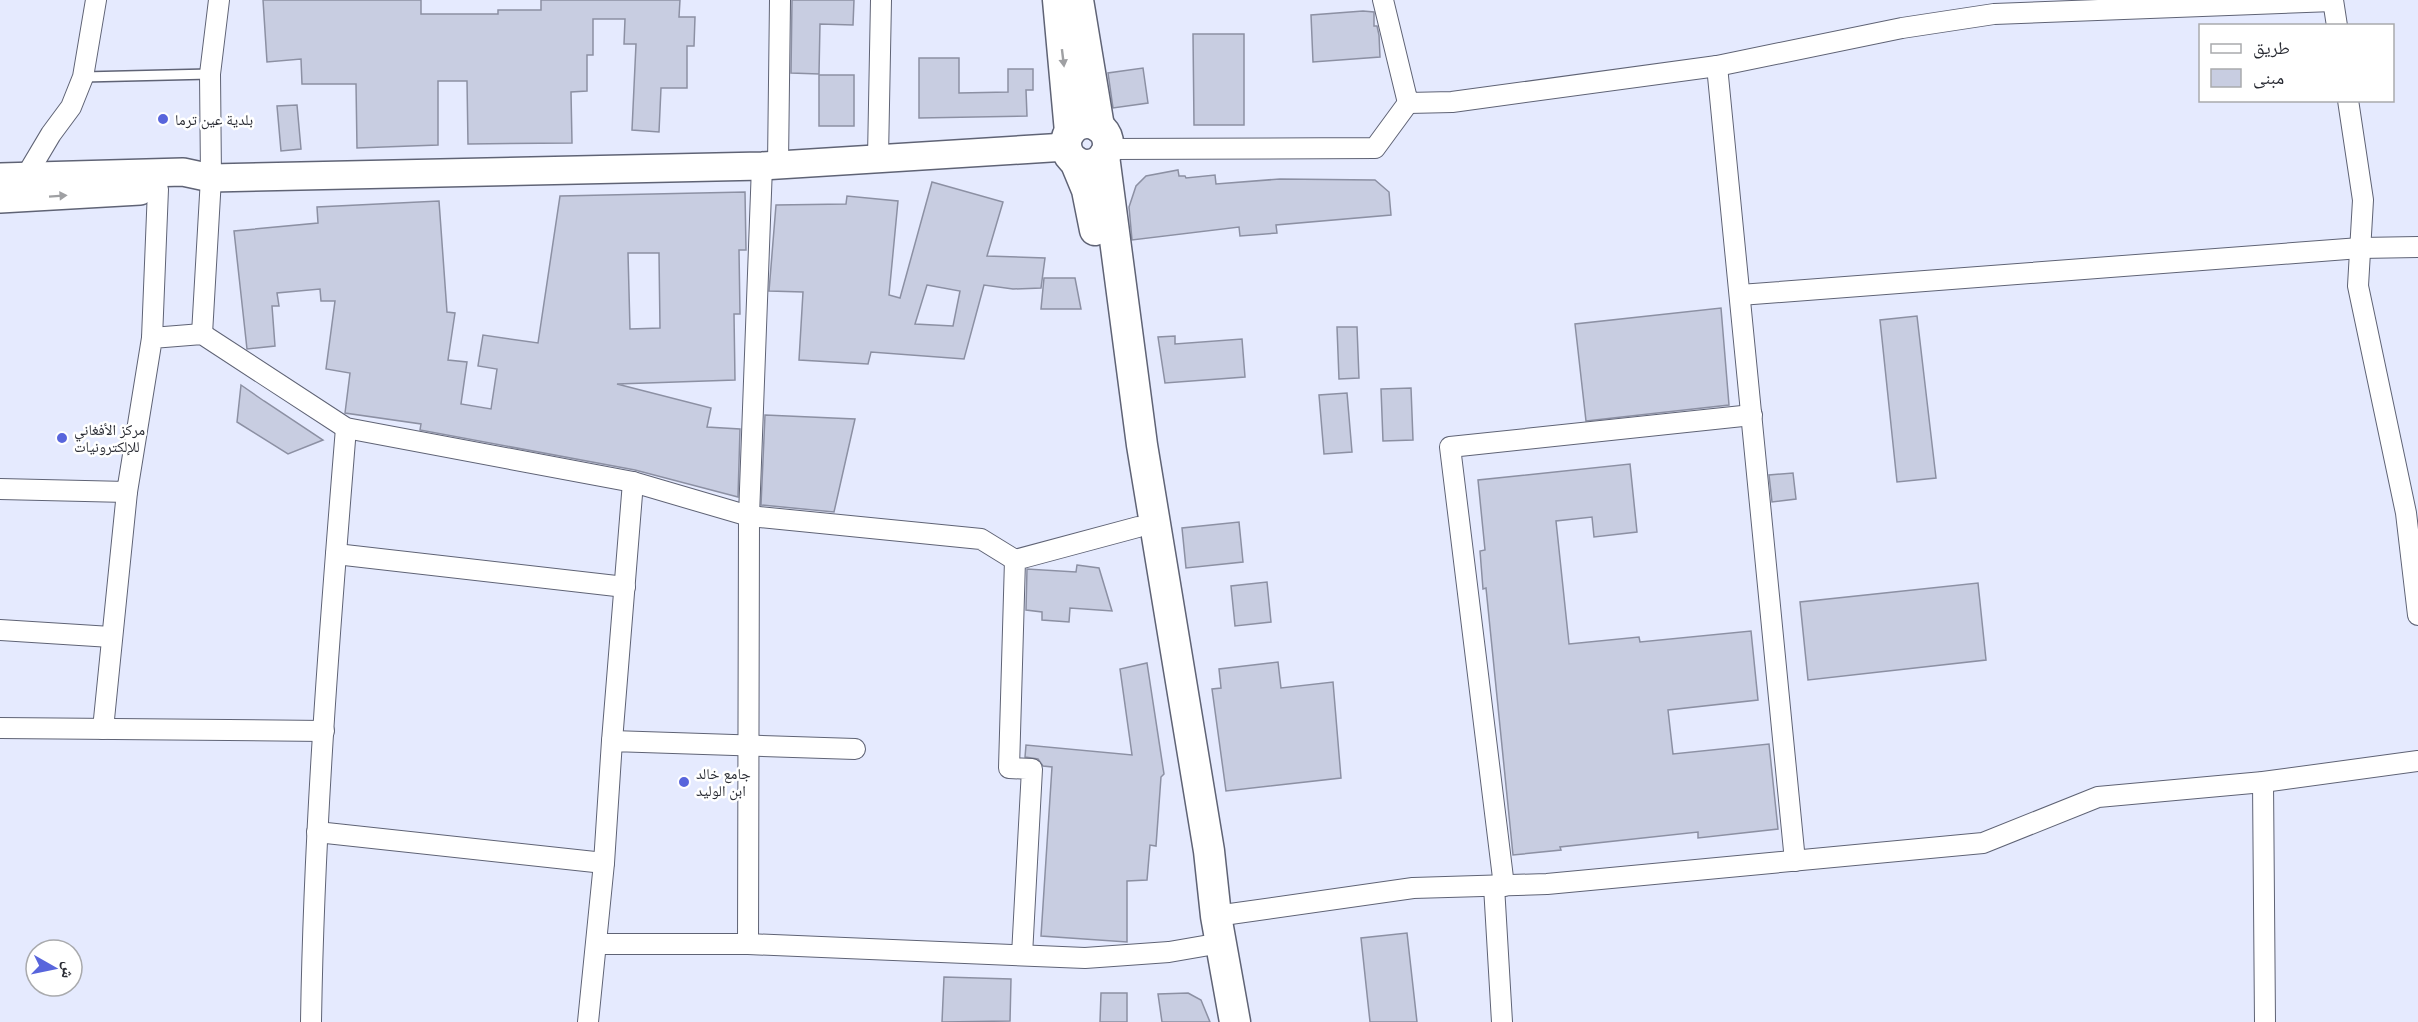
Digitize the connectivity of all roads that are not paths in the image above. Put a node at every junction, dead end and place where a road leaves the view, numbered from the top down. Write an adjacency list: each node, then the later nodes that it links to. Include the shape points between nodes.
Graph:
1 (96, 0): 11 (street)
2 (219, 0): 10 (street)
3 (780, 0): 17 (street)
4 (881, 0): 16 (street)
5 (1383, 0): 13 (street)
6 (2333, 0): 8 (street); 9 (street, via 1994,14 1902,28)
7 (1069, 7): 14 (main road); 15 (main road, one-way to 15)
8 (2337, 24)
9 (1718, 66): 13 (street, via 1452,102); 24 (street)
10 (210, 74): 11 (lane); 19 (street)
11 (83, 77): 18 (street, via 71,107)
12 (2348, 102): 23 (street, via 2363,200)
13 (1408, 103): 14 (street, via 1375,148)
14 (1103, 144): 15 (main road, via 1090,165); 53 (main road, via 1142,445 1207,839)
15 (1070, 147): 16 (street); 34 (main road, via 1094,221)
16 (878, 157): 17 (street)
17 (770, 165): 19 (street); 33 (street)
18 (13, 176): 19 (street, via 183,172)
19 (211, 178): 20 (street, via 193,187); 25 (street)
20 (158, 189): 21 (street, one-way to 20); 26 (street)
21 (0, 199)
22 (2418, 247): 23 (street)
23 (2360, 248): 24 (street); 32 (street, via 2358,286)
24 (1740, 295): 27 (street)
25 (202, 334): 26 (street); 28 (street)
26 (153, 338): 31 (street)
27 (1752, 415): 50 (street); 52 (street, via 1450,447)
28 (346, 428): 29 (street); 35 (street)
29 (633, 482): 33 (street); 37 (street)
30 (0, 489): 31 (street)
31 (127, 492): 40 (street)
32 (2412, 513): 38 (street)
33 (749, 516): 36 (street, via 981,539); 45 (street)
34 (1138, 526): 36 (street); 53 (main road, via 1187,824 1200,881)
35 (336, 554): 37 (street); 43 (street)
36 (1015, 560): 56 (street, via 1009,768 1032,769)
37 (625, 587): 44 (street)
38 (2418, 615)
39 (0, 630): 40 (street)
40 (111, 637): 42 (street)
41 (0, 729): 42 (street)
42 (103, 729): 43 (street)
43 (324, 731): 49 (street)
44 (612, 741): 45 (street); 51 (street)
45 (749, 745): 46 (street); 55 (street)
46 (855, 749)
47 (2418, 760): 48 (street)
48 (2263, 782): 50 (street, via 2098,797 1983,843); 61 (street)
49 (317, 832): 51 (street); 57 (street)
50 (1795, 861): 52 (street)
51 (604, 863): 54 (street)
52 (1499, 886): 53 (street, via 1413,888); 60 (street)
53 (1218, 930): 56 (street, via 1169,952 1085,958); 59 (main road)
54 (597, 944): 55 (street); 58 (street)
55 (748, 944): 56 (street)
56 (1022, 955)
57 (310, 1022)
58 (588, 1022)
59 (1235, 1022)
60 (1502, 1022)
61 (2265, 1022)

